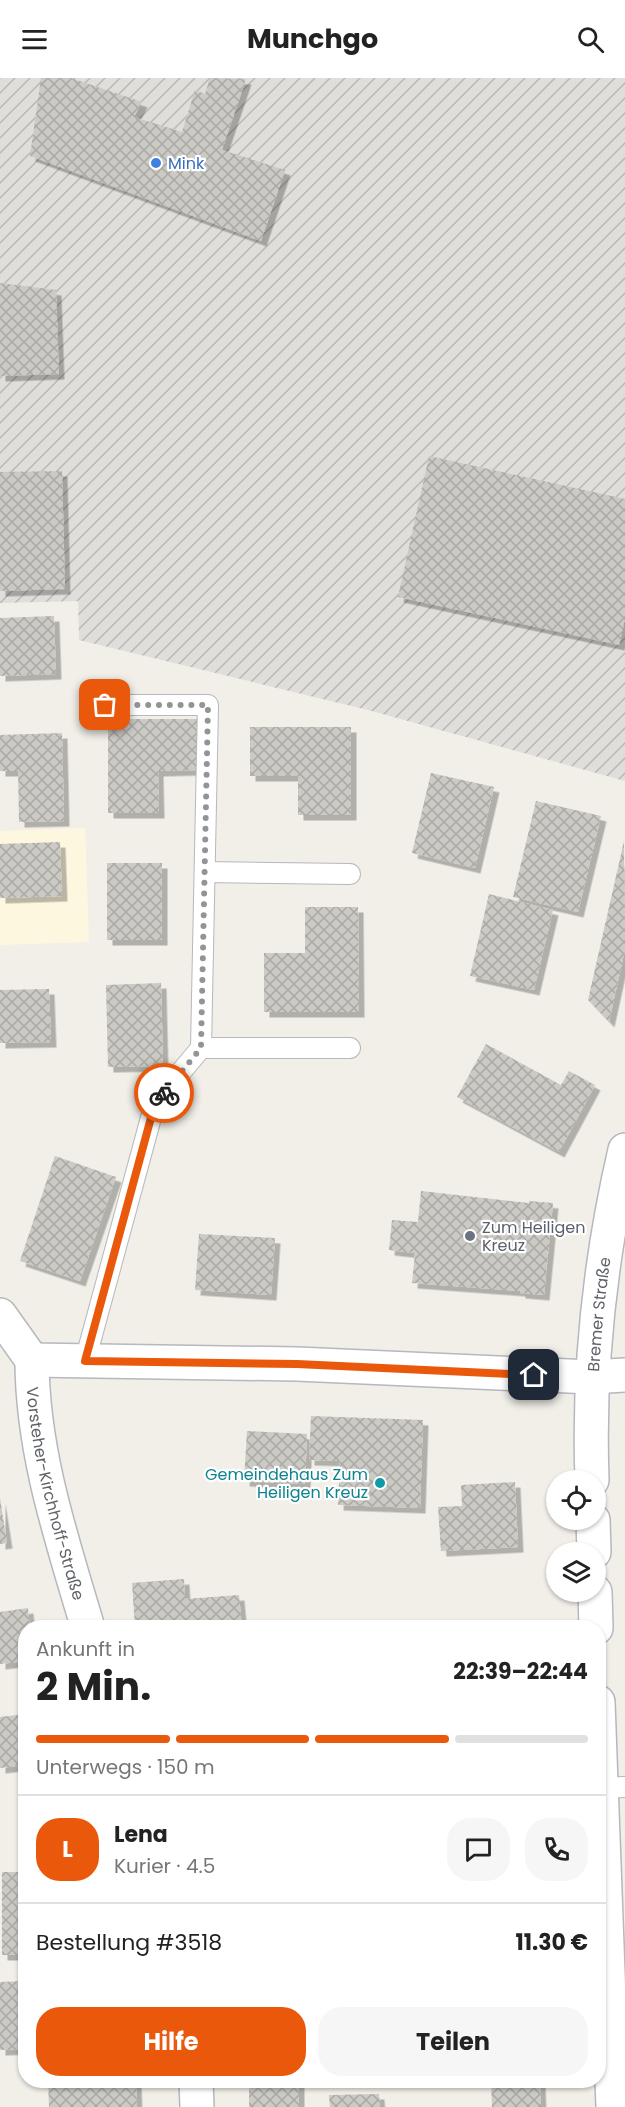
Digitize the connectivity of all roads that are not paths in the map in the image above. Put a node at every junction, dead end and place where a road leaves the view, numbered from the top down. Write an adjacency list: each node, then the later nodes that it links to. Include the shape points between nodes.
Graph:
1 (105, 705): 2 (lane, via 208,705)
2 (205, 872): 3 (lane); 4 (lane)
3 (350, 874)
4 (201, 1048): 5 (lane); 9 (lane, via 155,1103)
5 (350, 1048)
6 (625, 1150): 11 (street, Bremer Straße, via 615,1194)
7 (0, 1316): 8 (street)
8 (32, 1360): 9 (street); 14 (street, Vorsteher-Kirchhoff-Straße, via 37,1432 53,1512)
9 (85, 1361): 11 (street, via 297,1364)
10 (625, 1375): 11 (street)
11 (591, 1377): 12 (street, Bremer Straße)
12 (592, 1470)
13 (595, 1602): 15 (street)
14 (86, 1620)
15 (596, 1620)
16 (606, 1747): 17 (street)
17 (613, 1787): 20 (street)
18 (196, 2088): 19 (street)
19 (197, 2107)
20 (613, 2107)

